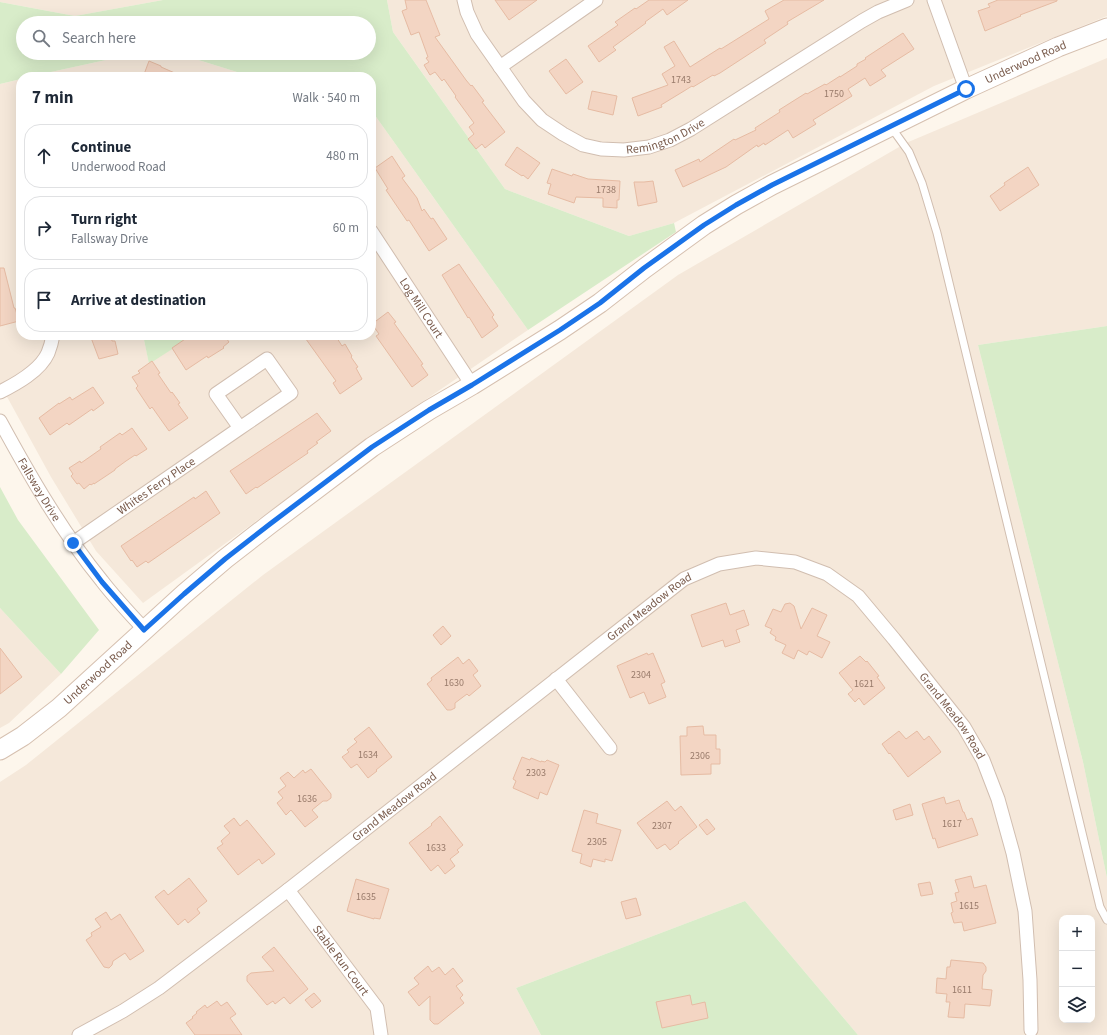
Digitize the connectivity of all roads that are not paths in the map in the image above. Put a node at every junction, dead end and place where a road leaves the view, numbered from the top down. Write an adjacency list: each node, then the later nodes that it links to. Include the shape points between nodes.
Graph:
1 (464, 0): 6 (street, Remington Drive, via 477,34)
2 (596, 0): 6 (street)
3 (907, 0): 6 (street, Remington Drive, via 862,21 691,129 649,147 601,149 583,145 569,138 547,123 524,101)
4 (934, 0): 7 (street)
5 (1107, 28): 7 (street, Underwood Road, via 1058,47)
6 (500, 67)
7 (966, 89): 8 (street, Underwood Road)
8 (891, 126): 11 (street, Underwood Road, via 772,185 704,225 600,303); 21 (lane, via 909,152 922,183 937,233 1100,907)
9 (376, 239): 11 (street, Log Mill Court)
10 (51, 340): 12 (street, via 47,354 37,367 20,382)
11 (472, 385): 16 (street, Underwood Road, via 372,447 225,559)
12 (0, 392)
13 (0, 421): 15 (street, Fallsway Drive, via 41,494)
14 (240, 428): 14 (street, Whites Ferry Place, via 216,394 267,358 291,393); 15 (street, Whites Ferry Place)
15 (73, 543): 16 (street, Fallsway Drive, via 102,582)
16 (144, 630): 19 (street, Underwood Road, via 59,708)
17 (556, 679): 18 (street); 20 (street, Grand Meadow Road); 22 (street, Grand Meadow Road, via 684,579 719,564 756,558 795,562 826,574 858,596 964,727 983,760 998,799 1025,911)
18 (610, 748)
19 (0, 750)
20 (288, 890): 23 (street, Grand Meadow Road, via 159,988); 24 (street, Stable Run Court, via 377,1008)
21 (1107, 920)
22 (1031, 1030)
23 (80, 1035)
24 (382, 1035)

